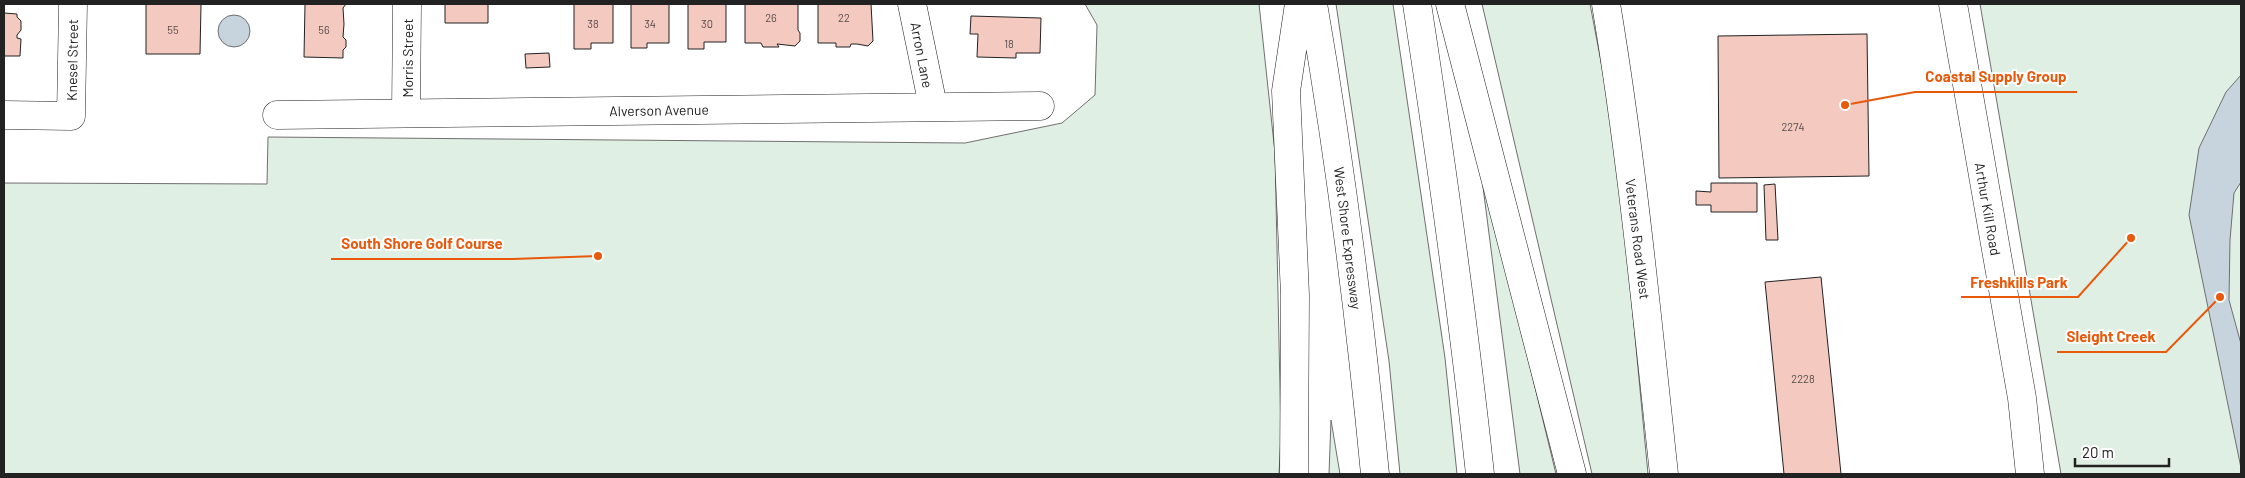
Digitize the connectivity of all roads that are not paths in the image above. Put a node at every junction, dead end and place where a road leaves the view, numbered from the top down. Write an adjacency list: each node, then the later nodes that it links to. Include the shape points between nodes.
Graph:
1 (73, 4): 13 (main road, Knesel Street, via 71,116)
2 (407, 4): 12 (main road, Morris Street)
3 (912, 4): 10 (main road, Arron Lane)
4 (1299, 4): 15 (main road, via 1286,91 1295,295)
5 (1313, 4): 16 (main road, West Shore Expressway, via 1334,127)
6 (1417, 4): 17 (main road)
7 (1450, 4): 18 (main road)
8 (1606, 4): 19 (main road, Veterans Road West, via 1644,289)
9 (1953, 4): 20 (main road, Arthur Kill Road, via 2022,398)
10 (933, 106): 11 (main road, Alverson Avenue); 12 (main road, Alverson Avenue)
11 (1040, 106)
12 (406, 112): 14 (main road, Alverson Avenue)
13 (4, 115)
14 (277, 115)
15 (1294, 474)
16 (1375, 474)
17 (1480, 474)
18 (1572, 474)
19 (1664, 474)
20 (2030, 474)

